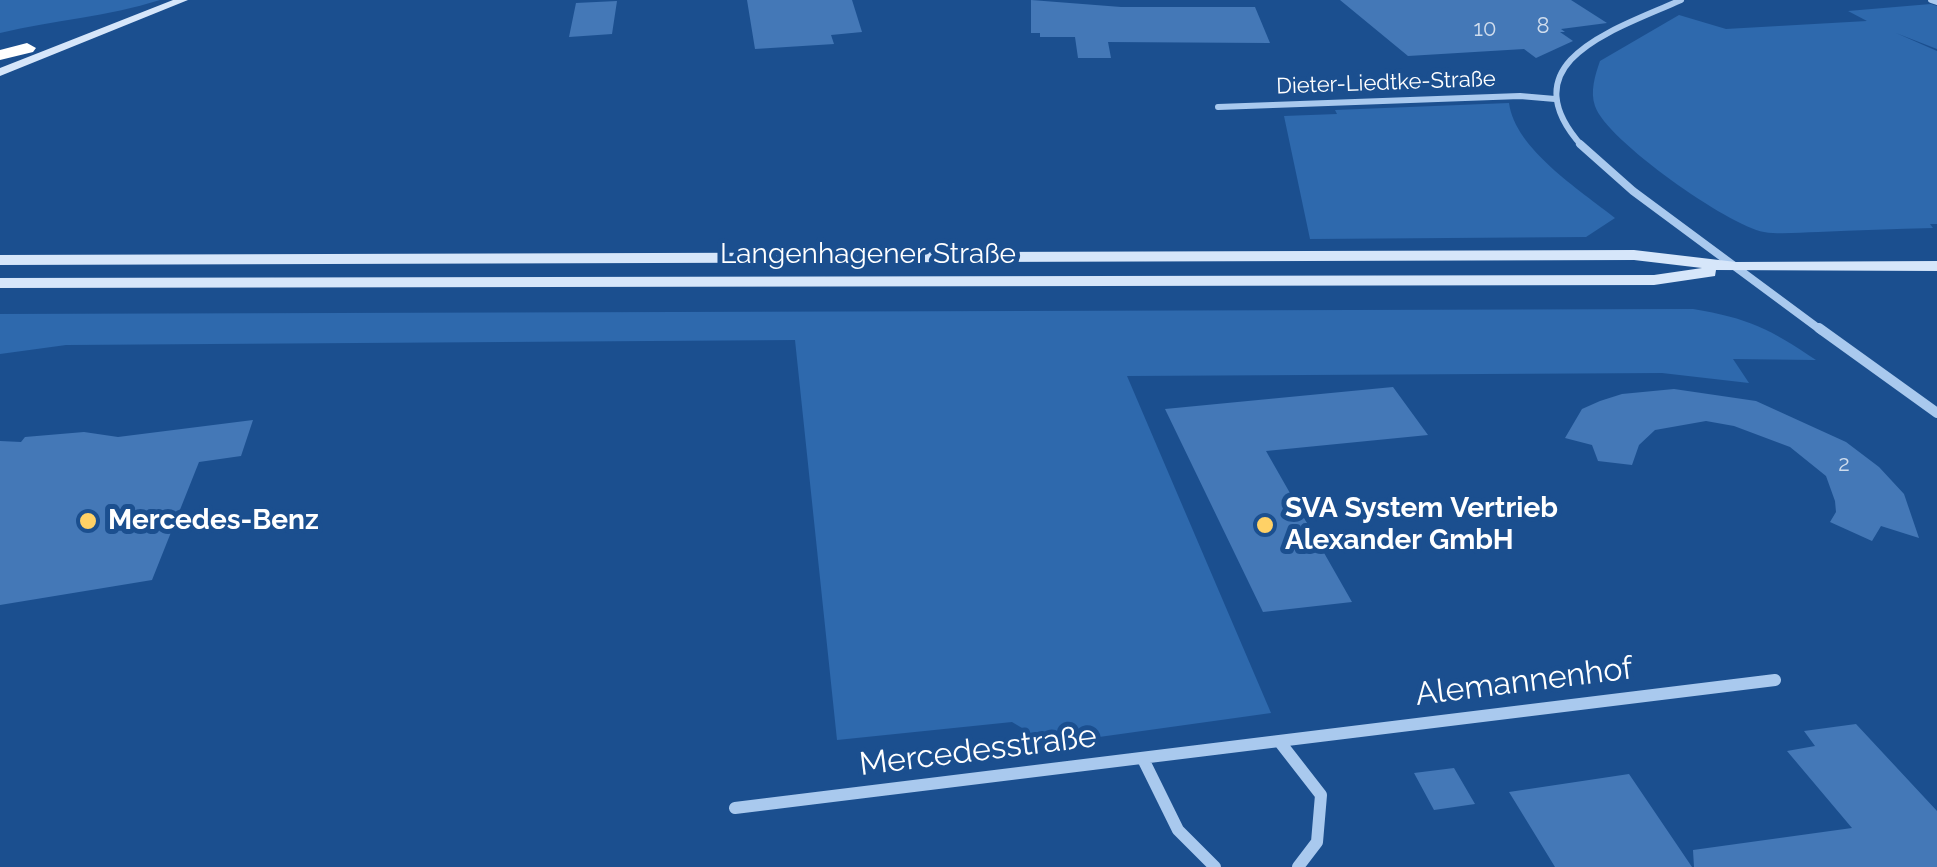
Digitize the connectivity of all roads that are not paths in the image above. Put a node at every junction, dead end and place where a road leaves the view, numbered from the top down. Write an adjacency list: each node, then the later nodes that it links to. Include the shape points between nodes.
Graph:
1 (182, 0): 3 (main road); 5 (main road)
2 (1681, 0): 6 (street, via 1572,56 1556,77)
3 (27, 48): 4 (highway)
4 (0, 56)
5 (0, 72)
6 (1555, 99): 7 (street, Dieter-Liedtke-Straße); 10 (street, via 1581,144)
7 (1218, 107)
8 (0, 260): 10 (main road, Langenhagener Straße, via 1634,255)
9 (1937, 266): 10 (main road, Langenhagener Straße)
10 (1736, 268): 11 (main road, Langenhagener Straße, via 1654,280); 12 (street)
11 (0, 283)
12 (1937, 413)
13 (1775, 680): 14 (street, Alemannenhof)
14 (1279, 741): 15 (street, Mercedesstraße); 18 (street, via 1321,795 1317,842)
15 (1143, 759): 16 (street, Mercedesstraße); 17 (street, via 1178,830)
16 (735, 808)
17 (1215, 867)
18 (1298, 867)

